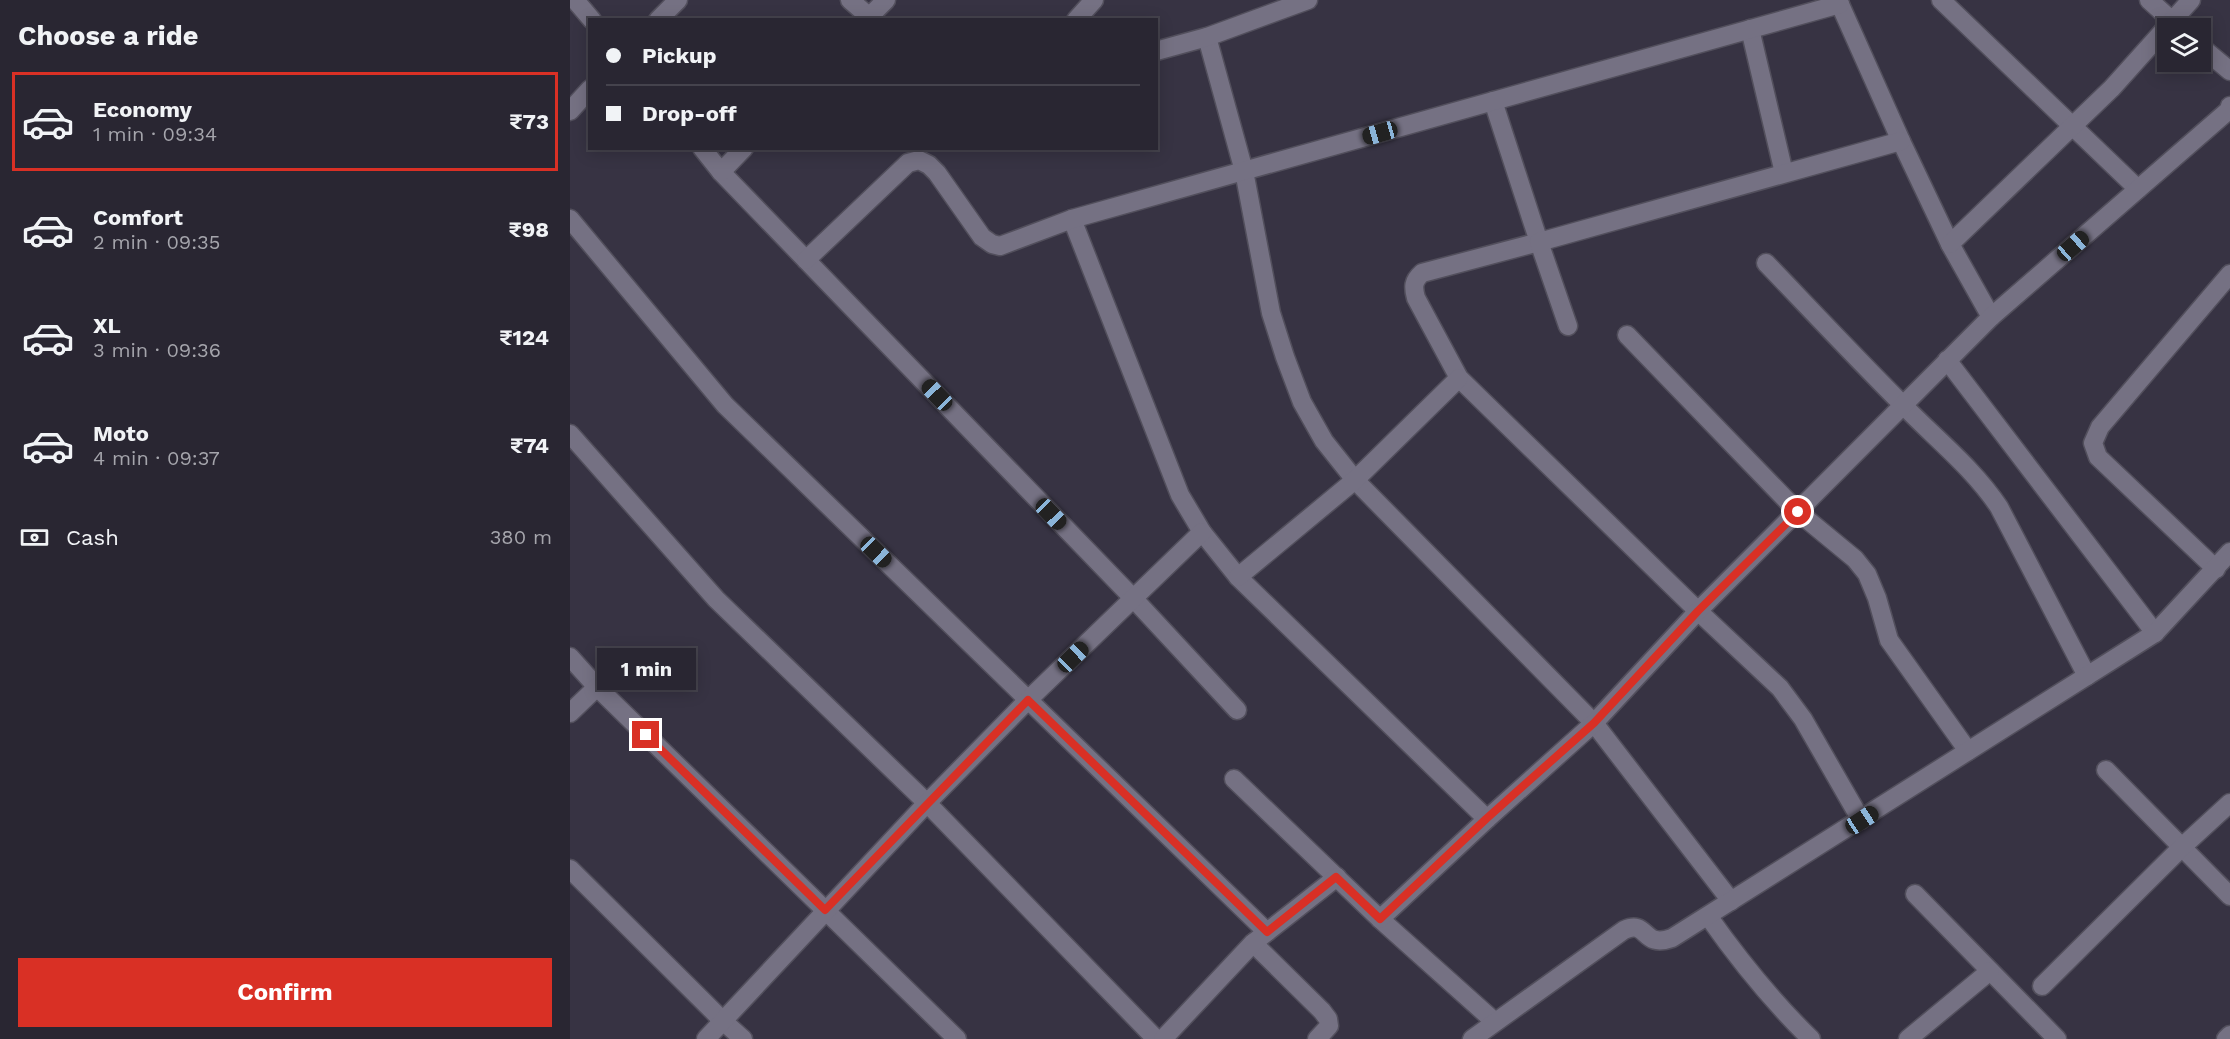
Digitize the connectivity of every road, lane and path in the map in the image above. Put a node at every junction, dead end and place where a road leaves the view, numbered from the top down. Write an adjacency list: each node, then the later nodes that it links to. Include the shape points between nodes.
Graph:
1 (575, 0): 11 (street)
2 (678, 0): 12 (street)
3 (850, 0): 13 (street)
4 (886, 0): 13 (street)
5 (1094, 0): 14 (street)
6 (1308, 0): 18 (street)
7 (1941, 0): 27 (street)
8 (2149, 0): 15 (street)
9 (2191, 0): 16 (street)
10 (1839, 2): 17 (street); 28 (street)
11 (590, 18)
12 (660, 18)
13 (870, 18)
14 (1078, 18)
15 (2168, 18)
16 (2180, 18)
17 (1750, 30): 24 (street); 33 (street)
18 (1207, 38): 20 (street); 31 (street)
19 (2157, 44): 27 (street)
20 (1158, 50)
21 (2211, 55): 22 (street)
22 (2230, 71)
23 (588, 91): 26 (street)
24 (1493, 101): 31 (street); 37 (street)
25 (2230, 106): 34 (street)
26 (570, 111)
27 (2073, 126): 34 (street); 38 (street)
28 (1901, 141): 33 (street); 38 (street)
29 (704, 150): 32 (street)
30 (742, 150): 32 (street)
31 (1244, 171): 36 (street); 49 (street, via 1271,313 1285,357 1318,431)
32 (721, 172): 39 (street)
33 (1784, 173): 37 (street)
34 (2138, 189): 42 (street)
35 (570, 219): 61 (street, via 725,405)
36 (1072, 219): 39 (street, via 1000,246 992,244 982,237 937,173 919,160 908,163); 51 (street, via 1180,495)
37 (1539, 242): 43 (street); 46 (street, via 1422,273 1415,279 1416,298)
38 (1950, 244): 42 (street)
39 (806, 260): 55 (street)
40 (1766, 263): 47 (street)
41 (2230, 274): 53 (street, via 2100,427 2093,443 2098,456)
42 (1992, 317): 45 (street)
43 (1568, 326)
44 (1627, 335): 50 (street)
45 (1947, 360): 47 (street); 57 (street)
46 (1459, 378): 49 (street); 56 (street)
47 (1903, 405): 50 (street); 59 (street, via 1987,489)
48 (570, 435): 68 (street, via 716,599)
49 (1354, 480): 54 (street); 64 (street)
50 (1798, 512): 56 (street); 65 (street, via 1855,559 1867,574 1889,640)
51 (1202, 532): 54 (street); 55 (street)
52 (2230, 552): 53 (street)
53 (2216, 569): 57 (street)
54 (1238, 577): 70 (street)
55 (1133, 598): 61 (street); 62 (street)
56 (1698, 611): 64 (street); 71 (street, via 1794,705)
57 (2155, 633): 59 (street)
58 (570, 657): 60 (street)
59 (2087, 676): 65 (street)
60 (597, 687): 63 (street); 78 (street)
61 (1028, 700): 68 (street); 81 (street)
62 (1237, 710)
63 (570, 713)
64 (1594, 723): 70 (street); 77 (street)
65 (1968, 751): 71 (street)
66 (2106, 770): 72 (street)
67 (1234, 779): 74 (street)
68 (927, 803): 78 (street); 90 (street)
69 (2230, 803): 72 (street)
70 (1486, 819): 80 (street)
71 (1862, 820): 77 (street)
72 (2182, 847): 76 (street); 83 (street)
73 (570, 869): 84 (street)
74 (1336, 877): 80 (street); 81 (street)
75 (1915, 894): 82 (street)
76 (2230, 896)
77 (1731, 901): 79 (street)
78 (825, 910): 84 (street); 89 (street)
79 (1708, 916): 85 (street, via 1662,942 1654,941 1639,928 1624,930); 94 (street, via 1753,978)
80 (1380, 919): 85 (street)
81 (1260, 938): 91 (street); 92 (street, via 1328,1019 1329,1026)
82 (1990, 971): 95 (street); 96 (street)
83 (2042, 986)
84 (723, 1021): 87 (street); 88 (street)
85 (1495, 1022): 93 (street)
86 (2230, 1035): 97 (street)
87 (706, 1039)
88 (743, 1039)
89 (957, 1039)
90 (1156, 1039)
91 (1163, 1039)
92 (1317, 1039)
93 (1472, 1039)
94 (1811, 1039)
95 (1908, 1039)
96 (2057, 1039)
97 (2226, 1039)

